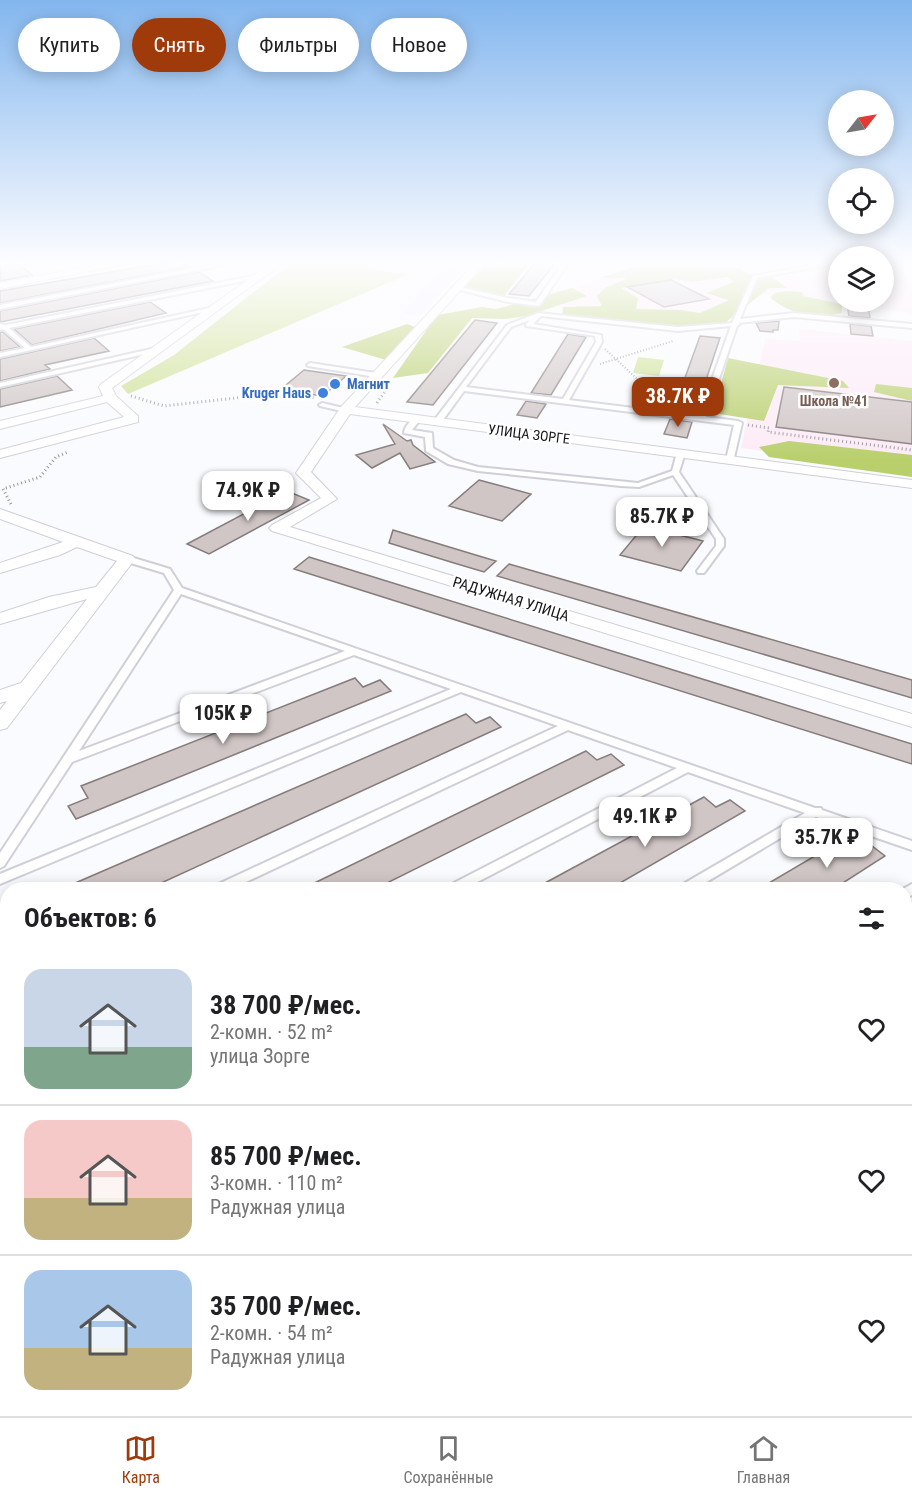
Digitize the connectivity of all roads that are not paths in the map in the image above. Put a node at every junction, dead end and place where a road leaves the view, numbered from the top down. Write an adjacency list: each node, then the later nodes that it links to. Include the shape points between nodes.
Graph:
1 (5, 328): 10 (lane)
2 (126, 328): 10 (lane)
3 (188, 328): 11 (street)
4 (419, 328): 14 (street)
5 (508, 328): 16 (lane)
6 (550, 328): 18 (lane, via 598,335 599,342)
7 (670, 328): 8 (lane)
8 (686, 328)
9 (735, 328): 21 (lane)
10 (30, 349): 12 (lane)
11 (160, 349): 15 (lane); 17 (street, via 105,387)
12 (0, 355)
13 (310, 365): 14 (lane)
14 (376, 375): 20 (street)
15 (0, 385)
16 (463, 390): 18 (lane); 23 (lane)
17 (110, 398): 24 (street); 26 (street, via 133,419)
18 (565, 402): 21 (lane)
19 (322, 405): 20 (lane)
20 (345, 410): 22 (street, УЛИЦА ЗОРГЕ); 44 (street, РАДУЖНАЯ УЛИЦА, via 303,474 330,499 277,528)
21 (702, 419): 27 (lane, via 738,423)
22 (416, 420): 23 (street, УЛИЦА ЗОРГЕ); 28 (lane, via 407,431 429,435 429,449 462,466 639,485)
23 (437, 423): 25 (street, УЛИЦА ЗОРГЕ)
24 (0, 425)
25 (681, 453): 27 (street, УЛИЦА ЗОРГЕ); 28 (lane)
26 (0, 454)
27 (730, 460): 29 (street, УЛИЦА ЗОРГЕ)
28 (675, 471): 36 (lane, via 720,539 720,546)
29 (912, 484)
30 (0, 514): 31 (street)
31 (19, 521): 32 (street); 33 (street)
32 (0, 527)
33 (77, 541): 34 (street); 35 (street)
34 (127, 559): 37 (lane, via 167,572); 38 (street)
35 (0, 568)
36 (701, 571)
37 (179, 590): 40 (lane); 47 (lane)
38 (103, 591): 39 (street); 41 (street)
39 (0, 619)
40 (355, 651): 42 (lane); 47 (lane)
41 (28, 687): 43 (street); 45 (street)
42 (462, 688): 46 (lane); 52 (lane)
43 (0, 697)
44 (912, 721)
45 (0, 724)
46 (569, 725): 48 (lane); 53 (lane)
47 (66, 760): 51 (lane)
48 (687, 768): 49 (lane); 54 (lane)
49 (817, 812): 50 (lane); 55 (lane)
50 (912, 846)
51 (0, 863)
52 (0, 879)
53 (233, 882)
54 (466, 882)
55 (696, 882)

